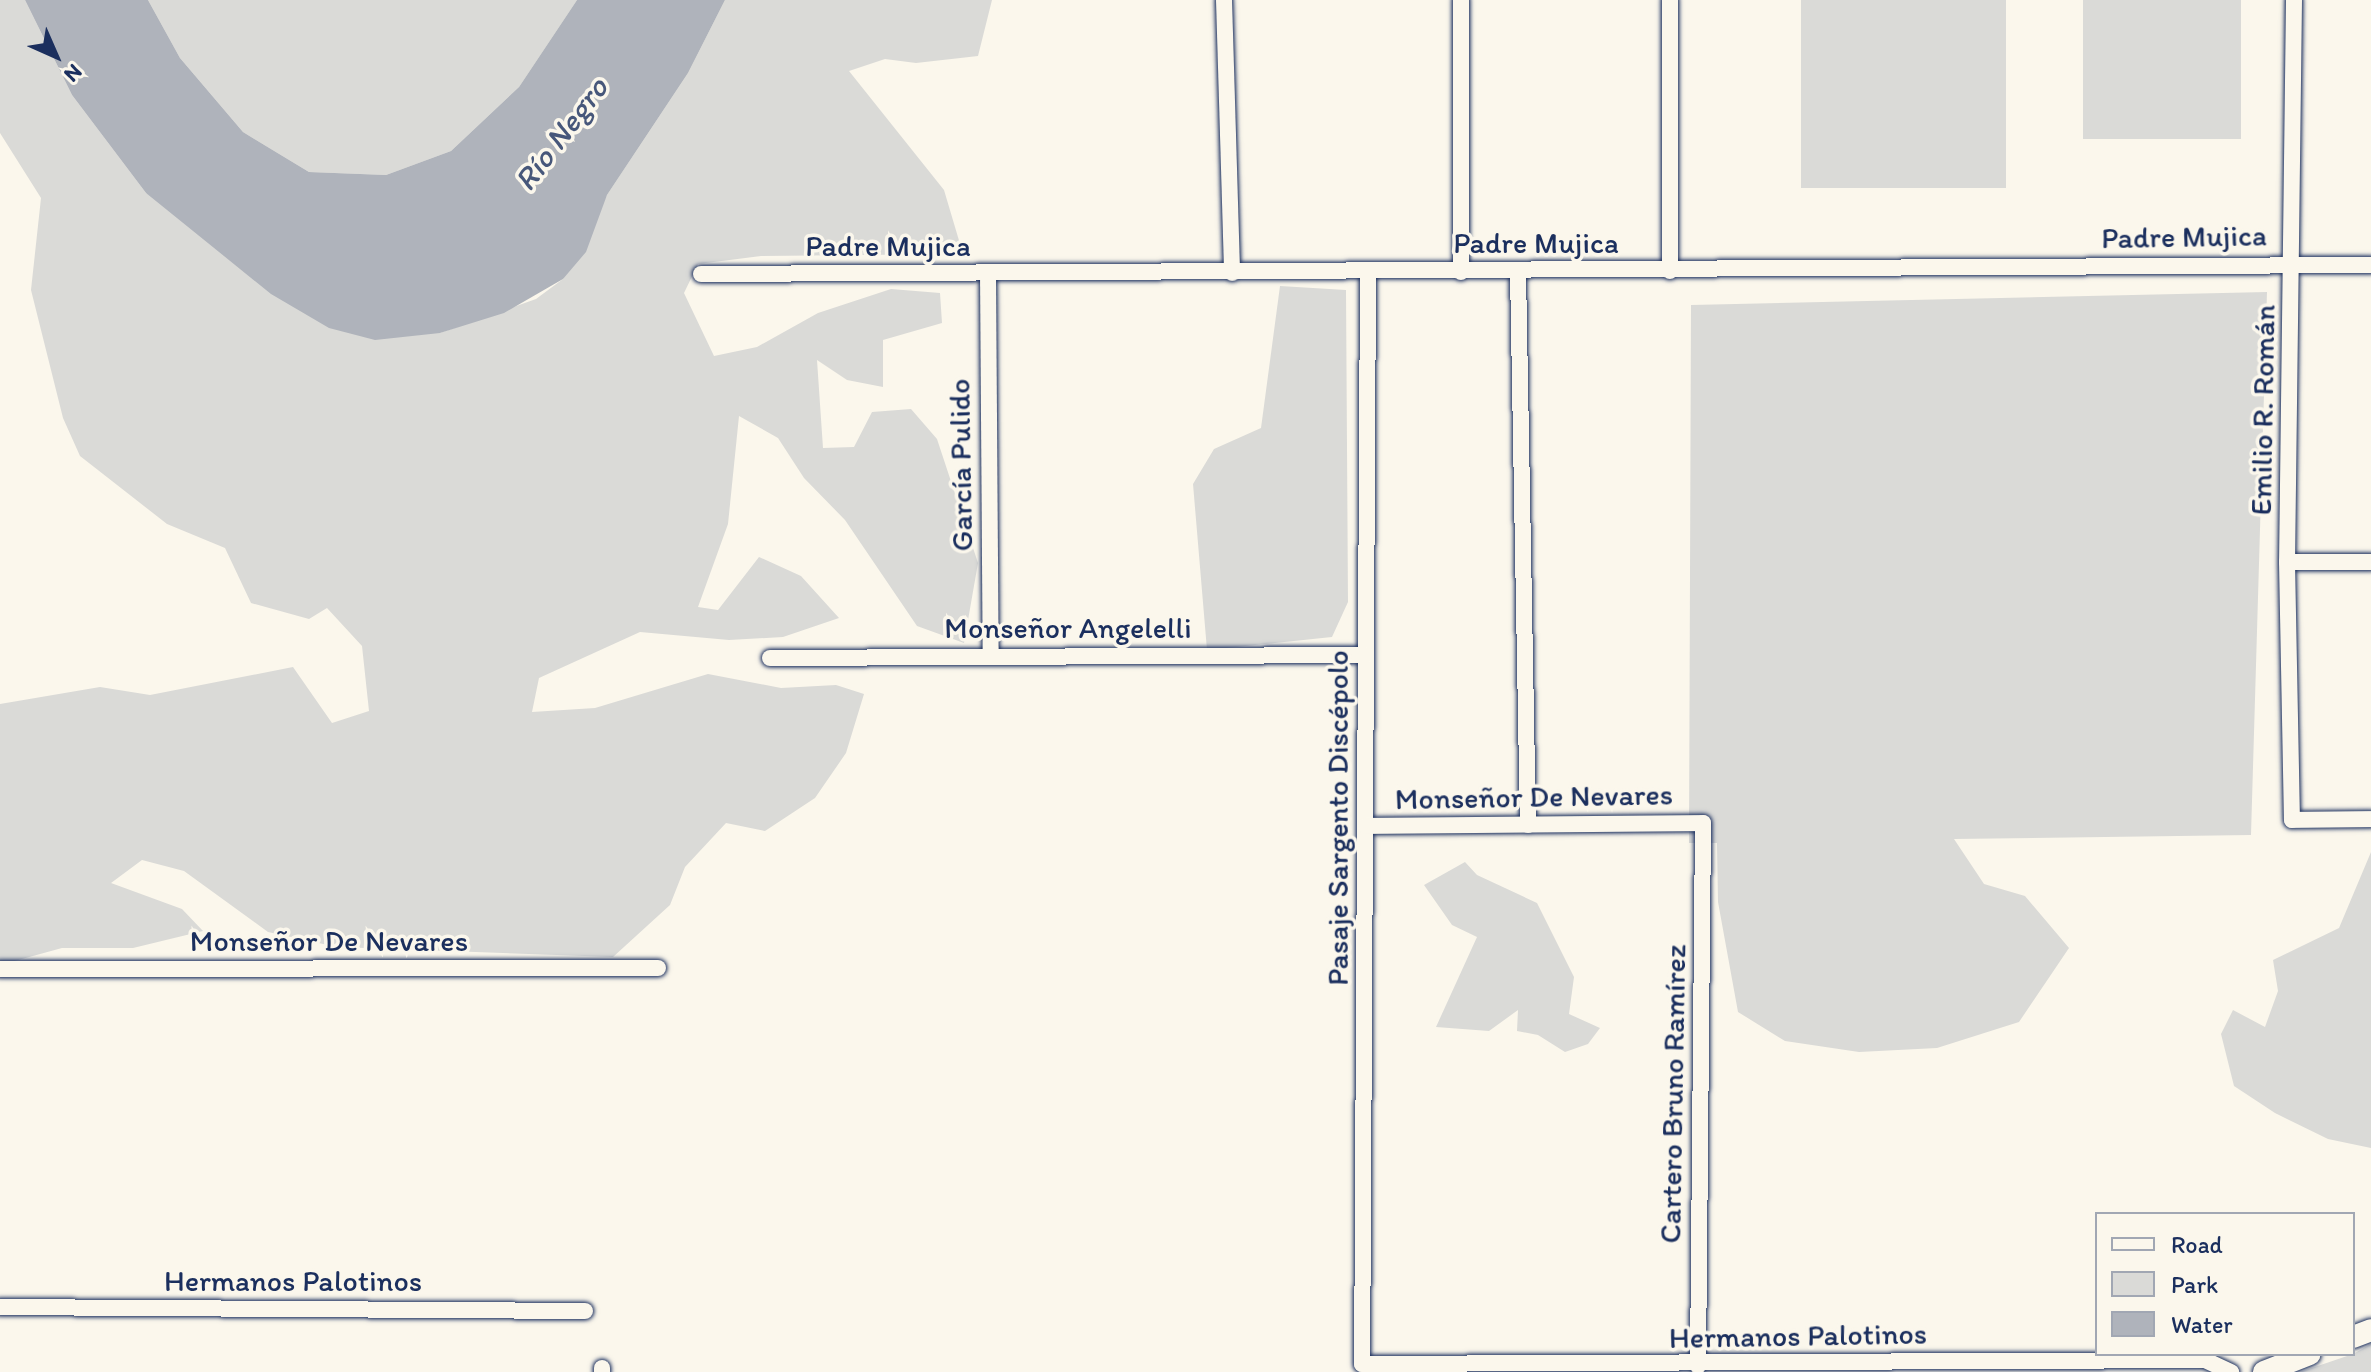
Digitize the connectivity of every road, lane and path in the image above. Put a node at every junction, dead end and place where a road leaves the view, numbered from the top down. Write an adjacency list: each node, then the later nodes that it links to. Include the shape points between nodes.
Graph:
1 (1224, 0): 12 (street)
2 (1461, 0): 10 (street)
3 (1670, 0): 8 (street)
4 (2294, 0): 5 (street, Emilio R. Román)
5 (2294, 264): 6 (street, Padre Mujica); 8 (street, Padre Mujica); 14 (street, Emilio R. Román)
6 (2371, 265)
7 (1518, 271): 8 (street, Padre Mujica); 10 (street, Padre Mujica); 21 (street)
8 (1670, 271)
9 (1368, 272): 10 (street, Padre Mujica); 12 (street, Padre Mujica); 16 (street, Pasaje Sargento Discépolo)
10 (1461, 272)
11 (988, 273): 12 (street, Padre Mujica); 13 (street, Padre Mujica); 17 (street, García Pulido)
12 (1232, 273)
13 (701, 274)
14 (2287, 562): 15 (street); 19 (street, Emilio R. Román, via 2292,820)
15 (2371, 562)
16 (1366, 655): 17 (street, Monseñor Angelelli); 22 (street, Pasaje Sargento Discépolo)
17 (991, 656): 18 (street, Monseñor Angelelli)
18 (770, 658)
19 (2371, 819)
20 (1703, 823): 21 (street, Monseñor De Nevares); 29 (street, Cartero Bruno Ramírez)
21 (1528, 825): 22 (street, Monseñor De Nevares)
22 (1366, 826): 28 (street, Pasaje Sargento Discépolo)
23 (658, 968): 24 (street, Monseñor De Nevares)
24 (0, 969)
25 (0, 1307): 26 (street, Hermanos Palotinos)
26 (585, 1311)
27 (2305, 1356): 31 (street)
28 (1362, 1364): 29 (street, Hermanos Palotinos)
29 (1698, 1366): 30 (street, Hermanos Palotinos, via 2205,1360)
30 (2231, 1372)
31 (2264, 1372)

